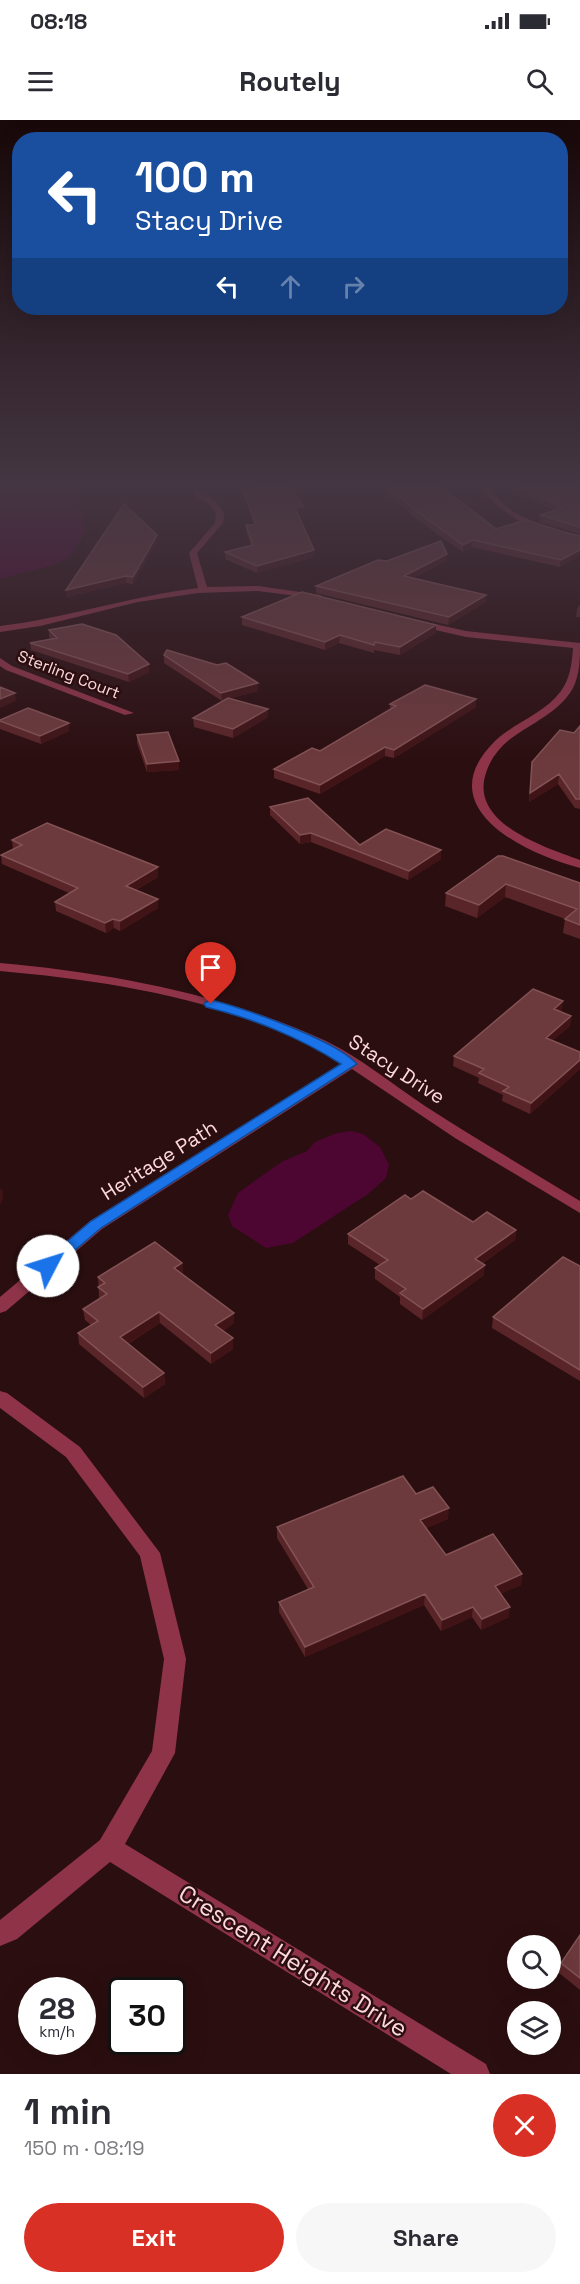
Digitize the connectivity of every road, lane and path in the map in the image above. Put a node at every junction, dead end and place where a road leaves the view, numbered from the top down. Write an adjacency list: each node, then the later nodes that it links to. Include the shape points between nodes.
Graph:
1 (199, 578): 2 (street)
2 (203, 589): 3 (street, via 254,587); 5 (street, via 52,622)
3 (324, 598)
4 (409, 622): 6 (street, via 466,634)
5 (0, 629)
6 (579, 646): 9 (street, via 576,673 564,695 492,750 478,774 476,788 486,812 498,826)
7 (0, 662): 8 (street, Sterling Court)
8 (129, 713)
9 (580, 864)
10 (0, 967): 11 (street, Stacy Drive, via 46,970 126,984 232,1009 323,1046)
11 (350, 1064): 12 (street, Stacy Drive); 13 (street, Heritage Path, via 96,1225)
12 (580, 1208)
13 (0, 1307)
14 (0, 1398): 15 (street, via 72,1452 150,1553 175,1659 164,1753)
15 (109, 1848): 16 (street); 17 (street, Crescent Heights Drive)
16 (0, 1933)
17 (476, 2074)

